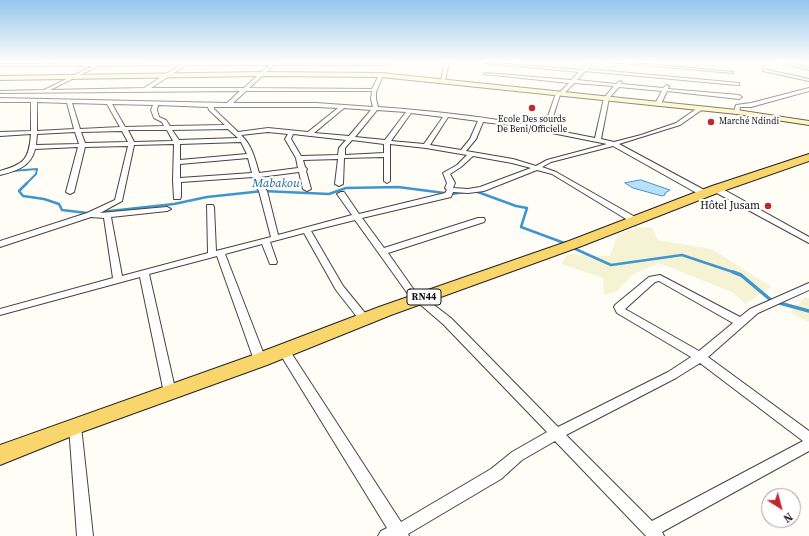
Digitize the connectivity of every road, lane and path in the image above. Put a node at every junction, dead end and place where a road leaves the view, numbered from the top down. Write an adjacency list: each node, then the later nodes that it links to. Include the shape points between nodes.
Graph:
1 (52, 87): 15 (street)
2 (149, 87): 12 (street)
3 (375, 87): 13 (street)
4 (497, 87): 17 (street)
5 (566, 87): 17 (street)
6 (616, 87): 21 (street)
7 (637, 87): 14 (street)
8 (667, 87): 14 (street)
9 (737, 87): 19 (street)
10 (245, 88): 12 (street); 13 (street); 31 (street)
11 (809, 89): 35 (street)
12 (144, 90): 15 (street); 18 (street)
13 (374, 90): 33 (street, via 373,102)
14 (666, 90): 19 (street); 29 (street)
15 (44, 91): 16 (street); 23 (street)
16 (0, 92)
17 (559, 93): 21 (street); 42 (street)
18 (138, 94)
19 (739, 97): 35 (street)
20 (131, 98): 27 (street)
21 (607, 98): 29 (street); 52 (street)
22 (0, 100): 23 (street)
23 (25, 100): 24 (street)
24 (34, 100): 25 (street); 45 (street)
25 (69, 101): 26 (street); 43 (street)
26 (108, 102): 27 (street); 44 (street)
27 (125, 102): 28 (street)
28 (156, 103): 30 (street); 41 (street, via 154,110 157,118 164,121)
29 (658, 104): 34 (street)
30 (211, 105): 31 (street); 40 (street, via 211,109)
31 (228, 105): 32 (street)
32 (342, 107): 33 (street); 49 (street)
33 (376, 108): 36 (street); 50 (street)
34 (701, 108): 35 (street); 56 (street, via 678,124)
35 (738, 109): 39 (street)
36 (410, 111): 37 (street); 54 (street)
37 (447, 116): 38 (street); 58 (street)
38 (481, 120): 42 (street); 60 (street, via 473,139)
39 (809, 123)
40 (229, 127): 41 (street); 48 (street)
41 (168, 128): 44 (street); 53 (street)
42 (546, 129): 52 (street)
43 (78, 130): 44 (street); 45 (street); 57 (street)
44 (124, 130): 55 (street)
45 (33, 133): 47 (street); 59 (street)
46 (292, 133): 48 (street, via 268,130); 49 (street); 65 (street, via 288,139)
47 (0, 134)
48 (237, 134): 51 (street)
49 (309, 134): 50 (street)
50 (349, 138): 54 (street); 62 (street)
51 (243, 140): 53 (street); 64 (street)
52 (598, 140): 56 (street)
53 (178, 142): 55 (street); 67 (street)
54 (387, 142): 58 (street); 63 (street)
55 (132, 143): 57 (street); 83 (street, via 118,201)
56 (612, 143): 68 (street); 78 (street)
57 (82, 145): 59 (street); 76 (street)
58 (426, 146): 60 (street)
59 (34, 147): 70 (street, via 28,161)
60 (463, 151): 61 (street)
61 (473, 153): 68 (street); 77 (street, via 459,166 446,173 451,183)
62 (340, 155): 63 (street); 65 (street); 74 (street)
63 (386, 155): 73 (street)
64 (251, 156): 67 (street); 71 (street)
65 (299, 158): 69 (street)
66 (807, 159): 78 (main road, RN44)
67 (176, 162): 72 (street)
68 (536, 167): 77 (street, via 529,172 481,189); 86 (street, via 554,173)
69 (304, 169): 71 (street); 75 (street)
70 (0, 173)
71 (256, 175): 72 (street); 88 (street, via 263,191)
72 (176, 180): 80 (street)
73 (387, 181)
74 (339, 184)
75 (307, 189)
76 (70, 192)
77 (450, 192): 84 (street, via 420,204)
78 (710, 192): 86 (main road, RN44); 90 (street)
79 (342, 194): 84 (street)
80 (177, 197)
81 (210, 207): 93 (street)
82 (167, 209): 83 (street)
83 (105, 212): 91 (street); 96 (street)
84 (357, 216): 87 (street); 92 (street)
85 (481, 220): 92 (street)
86 (634, 220): 98 (main road, RN44, via 569,246)
87 (306, 230): 88 (street); 100 (street, via 339,288)
88 (275, 238): 89 (street)
89 (265, 240): 93 (street); 94 (street)
90 (809, 240)
91 (0, 244)
92 (382, 252): 98 (street)
93 (216, 253): 95 (street); 104 (street)
94 (273, 262)
95 (144, 272): 96 (street); 105 (street)
96 (118, 279): 99 (street)
97 (809, 286): 101 (street, via 772,301)
98 (418, 299): 100 (main road, RN44); 107 (street, via 447,321)
99 (0, 312)
100 (365, 318): 102 (main road, RN44)
101 (740, 322): 103 (street); 103 (street, via 660,278 652,279 619,307 621,311)
102 (284, 351): 104 (main road, RN44); 111 (street)
103 (700, 357): 107 (street, via 672,375); 108 (street)
104 (260, 360): 105 (main road, RN44)
105 (170, 393): 106 (main road, RN44)
106 (75, 426): 110 (main road, RN44); 113 (street)
107 (557, 434): 111 (street, via 517,456 496,474); 112 (street)
108 (809, 438)
109 (809, 444): 112 (street)
110 (0, 455)
111 (400, 533): 114 (street)
112 (653, 533)
113 (85, 536)
114 (386, 536)

